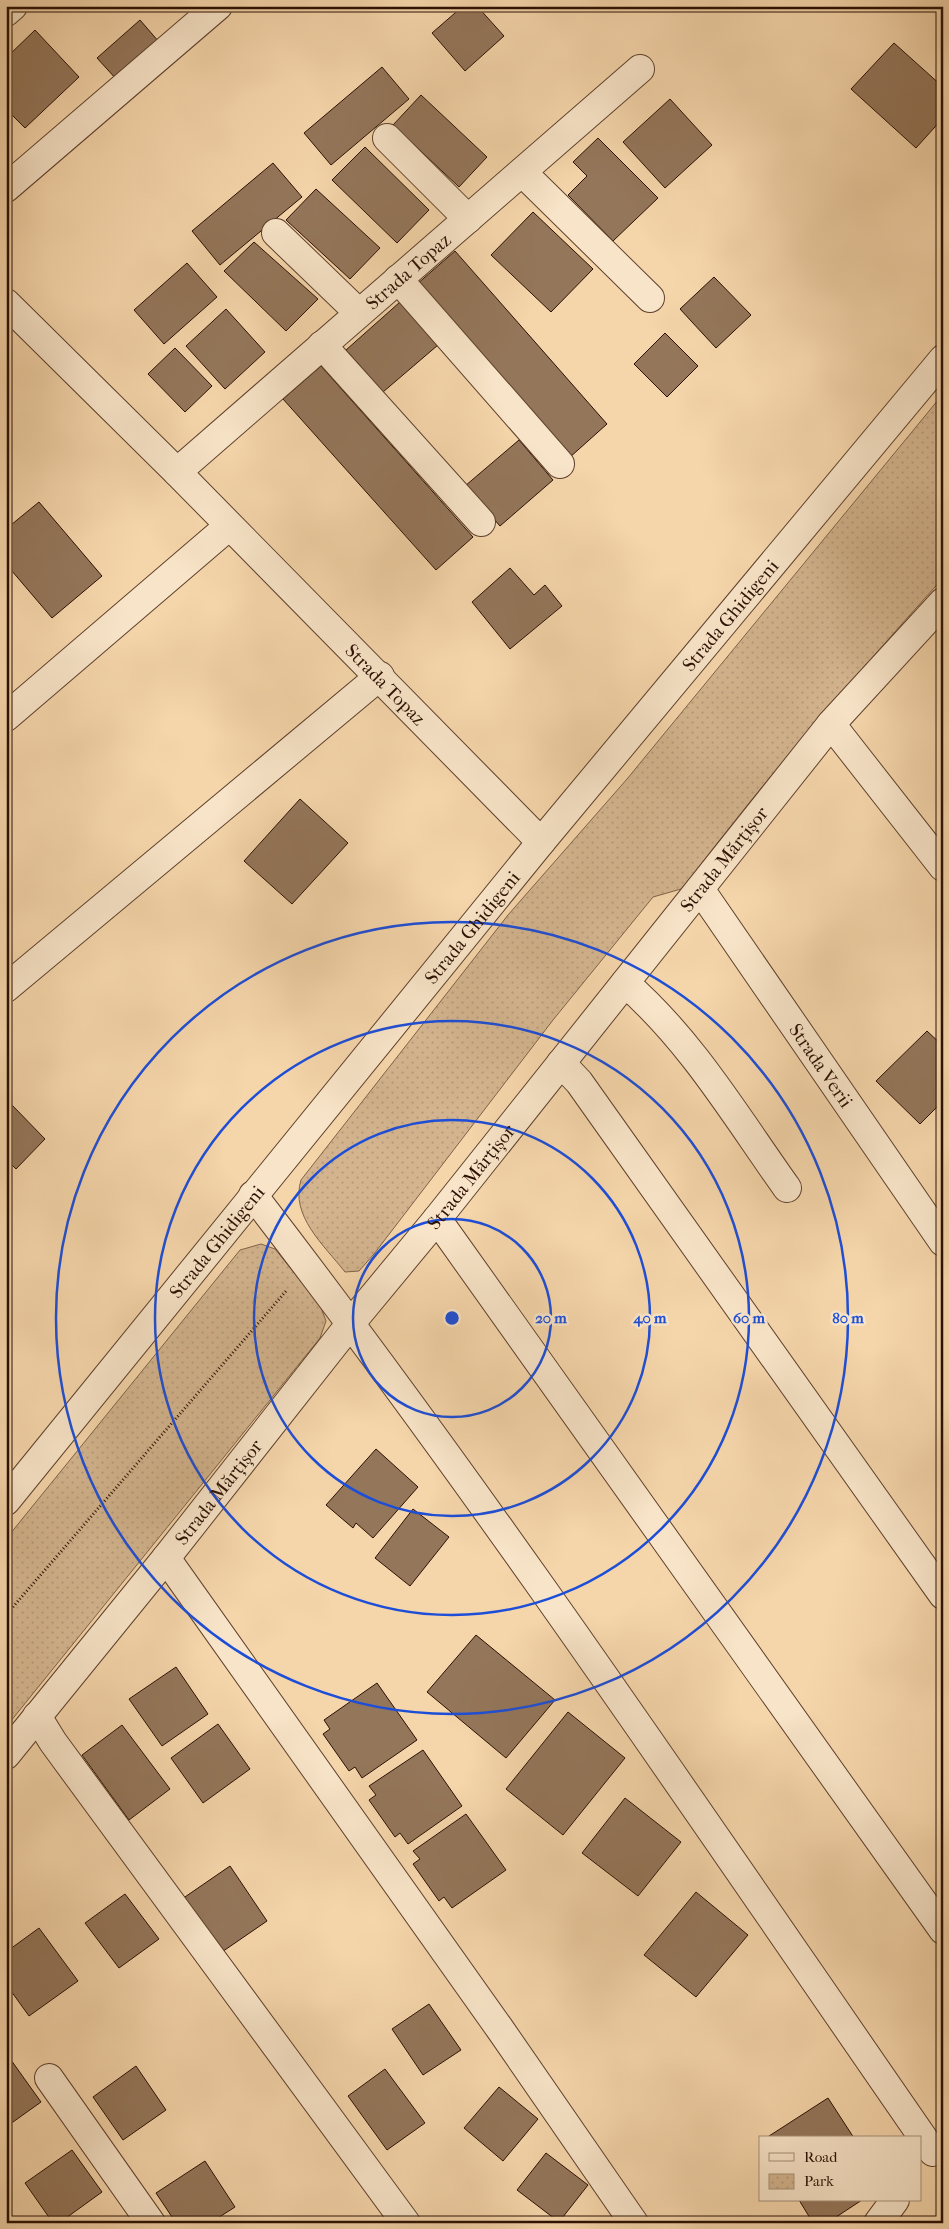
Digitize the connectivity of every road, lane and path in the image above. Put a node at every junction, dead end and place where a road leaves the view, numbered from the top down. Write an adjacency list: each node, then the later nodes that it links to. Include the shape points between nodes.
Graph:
1 (13, 6): 3 (street)
2 (218, 6): 7 (street)
3 (6, 12)
4 (640, 70): 6 (street, Strada Topaz)
5 (386, 138): 8 (street)
6 (522, 172): 8 (street, Strada Topaz); 11 (street)
7 (6, 188)
8 (468, 219): 10 (street, Strada Topaz)
9 (276, 233): 12 (street)
10 (398, 279): 12 (street, Strada Topaz); 16 (street)
11 (650, 298)
12 (359, 313): 14 (street, Strada Topaz)
13 (11, 317): 17 (street, Strada Topaz)
14 (322, 345): 17 (street, Strada Topaz); 18 (street)
15 (943, 359): 24 (street, Strada Ghidigeni)
16 (560, 464)
17 (177, 472): 19 (street, Strada Topaz)
18 (481, 522)
19 (229, 526): 21 (street, Strada Topaz); 22 (street)
20 (938, 620): 23 (street, Strada Mărțișor)
21 (380, 676): 24 (street, Strada Topaz); 28 (street)
22 (6, 717)
23 (832, 724): 25 (street); 26 (street, Strada Mărțișor)
24 (540, 842): 31 (street, Strada Ghidigeni)
25 (943, 867)
26 (700, 889): 27 (street, Strada Mărțișor); 33 (street, Strada Verii)
27 (625, 983): 29 (street, Strada Mărțișor); 30 (street, via 648,1003 698,1062)
28 (6, 988)
29 (561, 1063): 32 (street, Strada Mărțișor); 38 (street, via 579,1082)
30 (786, 1188)
31 (253, 1195): 34 (street); 36 (street, Strada Ghidigeni)
32 (437, 1219): 35 (street, Strada Mărțișor); 42 (street)
33 (943, 1242)
34 (307, 1266): 35 (street); 39 (path)
35 (351, 1322): 37 (street, Strada Mărțișor); 44 (street, via 608,1682)
36 (6, 1501)
37 (166, 1558): 40 (street, Strada Mărțișor); 50 (street)
38 (943, 1595)
39 (6, 1615)
40 (37, 1716): 41 (street, Strada Mărțișor); 49 (street, via 52,1742)
41 (6, 1755)
42 (943, 1930)
43 (49, 2078): 48 (street)
44 (920, 2136)
45 (922, 2138): 46 (street)
46 (932, 2153)
47 (894, 2202): 51 (street)
48 (151, 2223)
49 (406, 2223)
50 (634, 2223)
51 (878, 2223)

